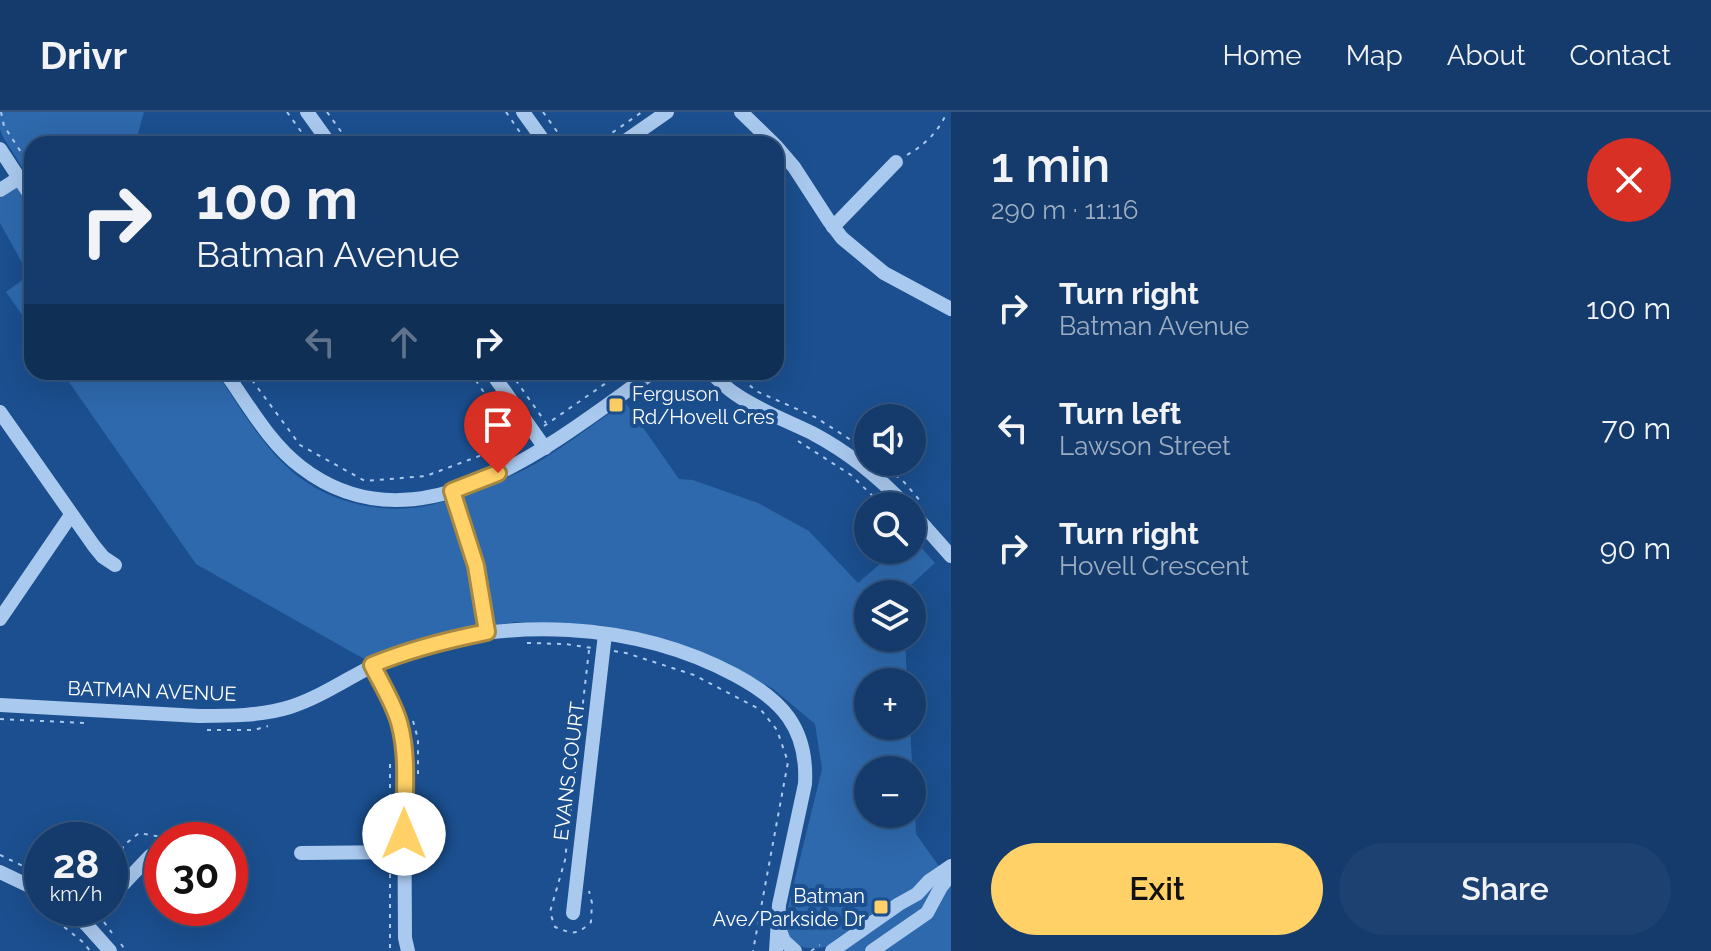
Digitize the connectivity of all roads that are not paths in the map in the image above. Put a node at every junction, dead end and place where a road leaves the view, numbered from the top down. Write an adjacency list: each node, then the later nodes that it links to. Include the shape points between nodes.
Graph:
1 (307, 112): 5 (street)
2 (523, 112): 6 (street)
3 (667, 112): 7 (street)
4 (741, 112): 8 (street)
5 (324, 136)
6 (540, 136)
7 (632, 136)
8 (766, 136)
9 (0, 149): 12 (street)
10 (784, 155): 15 (street)
11 (896, 162): 15 (street)
12 (19, 178): 13 (street); 14 (street)
13 (24, 186)
14 (0, 190)
15 (833, 227): 16 (street, via 884,273)
16 (951, 309)
17 (231, 380): 23 (street, via 279,445 319,480 382,500)
18 (498, 380): 22 (street, via 540,428)
19 (642, 380): 22 (street)
20 (719, 380): 24 (street, via 840,451)
21 (0, 412): 25 (street)
22 (545, 448): 23 (street)
23 (452, 491): 30 (street, via 476,566)
24 (891, 492)
25 (71, 515): 28 (street); 29 (street)
26 (926, 528): 27 (street)
27 (951, 556)
28 (115, 565)
29 (0, 619)
30 (487, 632): 31 (street, BATMAN AVENUE); 32 (street, BATMAN AVENUE)
31 (605, 634): 42 (street, BATMAN AVENUE, via 660,646 728,671 770,696 795,726 806,764 805,784); 43 (street, EVANS COURT)
32 (372, 665): 33 (street, BATMAN AVENUE, via 291,707 260,714 199,716); 34 (street, via 402,739)
33 (0, 705)
34 (397, 852): 35 (street); 47 (street)
35 (301, 853)
36 (144, 862): 40 (street)
37 (951, 866): 51 (street)
38 (0, 872): 41 (street)
39 (951, 874): 45 (street, via 928,911)
40 (128, 879)
41 (24, 888)
42 (779, 912): 48 (street, BATMAN AVENUE); 49 (street, BATMAN AVENUE); 50 (street, via 781,935)
43 (573, 913)
44 (88, 926): 46 (street)
45 (890, 938): 52 (street); 53 (street)
46 (110, 951)
47 (408, 951)
48 (767, 951)
49 (776, 951)
50 (795, 951)
51 (832, 951)
52 (863, 951)
53 (872, 951)

